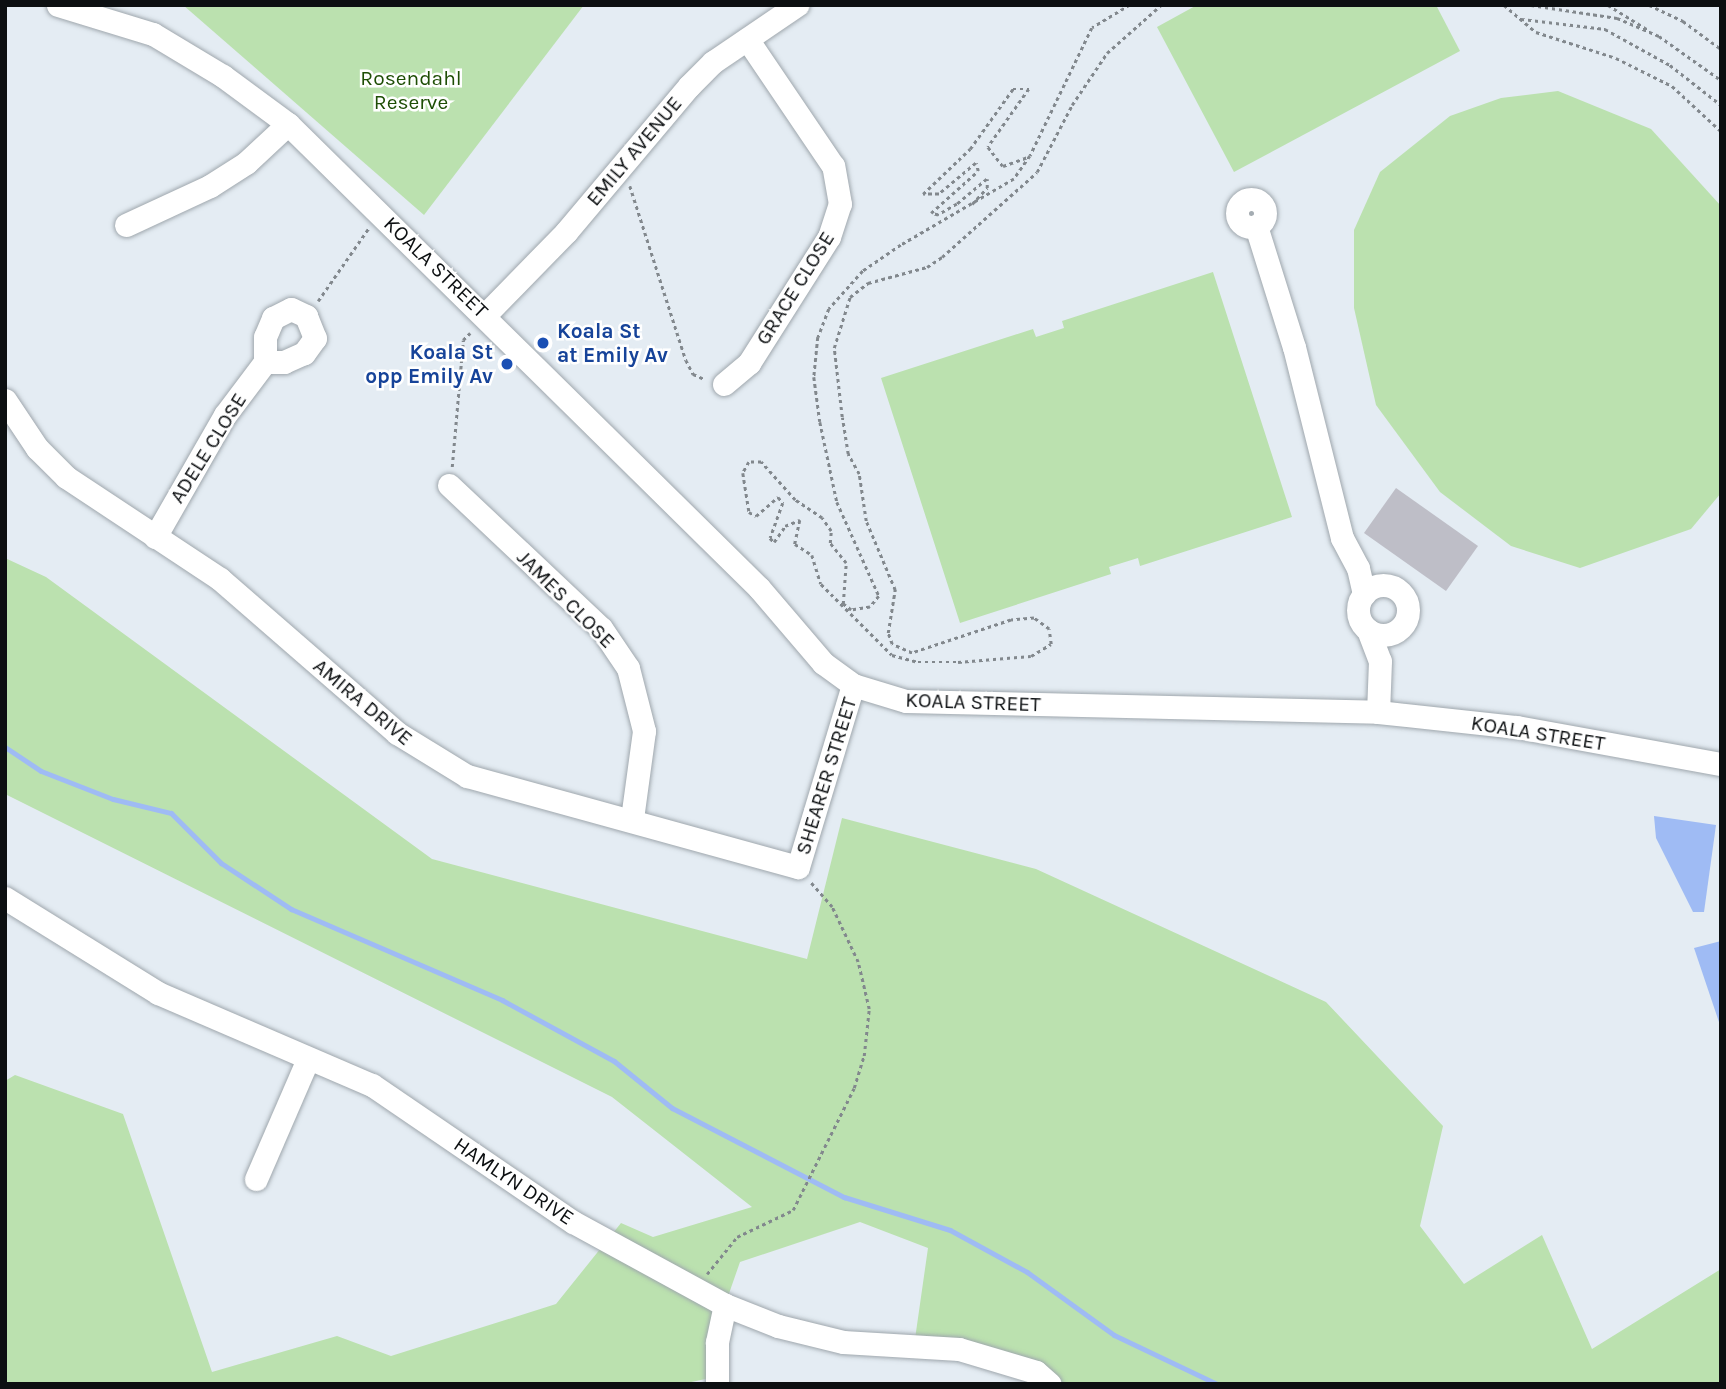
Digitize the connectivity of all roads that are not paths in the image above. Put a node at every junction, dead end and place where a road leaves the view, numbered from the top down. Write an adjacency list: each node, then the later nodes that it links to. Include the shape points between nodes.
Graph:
1 (58, 5): 4 (street, KOALA STREET, via 153,34 223,76)
2 (797, 5): 3 (street, EMILY AVENUE)
3 (747, 39): 7 (street, EMILY AVENUE, via 689,86 624,166); 9 (street, GRACE CLOSE, via 833,166 840,204 829,237 749,363)
4 (288, 124): 5 (street, via 253,157 210,186); 7 (street, KOALA STREET)
5 (127, 225)
6 (1256, 226): 13 (street, via 1294,347 1342,538)
7 (486, 314): 17 (street, KOALA STREET, via 759,588 823,663)
8 (265, 362): 8 (street, via 265,337 272,318 291,309 306,316 315,338 304,353 284,362); 12 (street, ADELE CLOSE, via 225,415)
9 (724, 384)
10 (5, 400): 12 (street, AMIRA DRIVE, via 37,448 66,477)
11 (449, 485): 20 (street, JAMES CLOSE, via 601,628 628,668 644,731)
12 (155, 537): 20 (street, AMIRA DRIVE, via 220,579 397,733 443,765 505,788)
13 (1374, 589): 14 (street, via 1358,609); 15 (street, via 1399,590 1407,602 1407,618)
14 (1368, 630): 15 (street, via 1383,635); 16 (street)
15 (1398, 630): 16 (street)
16 (1380, 661): 18 (street)
17 (853, 685): 18 (street, KOALA STREET, via 906,701); 21 (street, SHEARER STREET)
18 (1378, 712): 19 (street, KOALA STREET, via 1517,727)
19 (1721, 764)
20 (632, 819): 21 (street, AMIRA DRIVE)
21 (798, 867)
22 (5, 898): 23 (street, HAMLYN DRIVE, via 158,993)
23 (308, 1059): 24 (street); 25 (street, HAMLYN DRIVE, via 372,1085 573,1222)
24 (256, 1179)
25 (725, 1305): 26 (street, via 717,1342); 27 (street, HAMLYN DRIVE, via 778,1326 843,1342 959,1349 1036,1372)
26 (717, 1384)
27 (1050, 1384)

